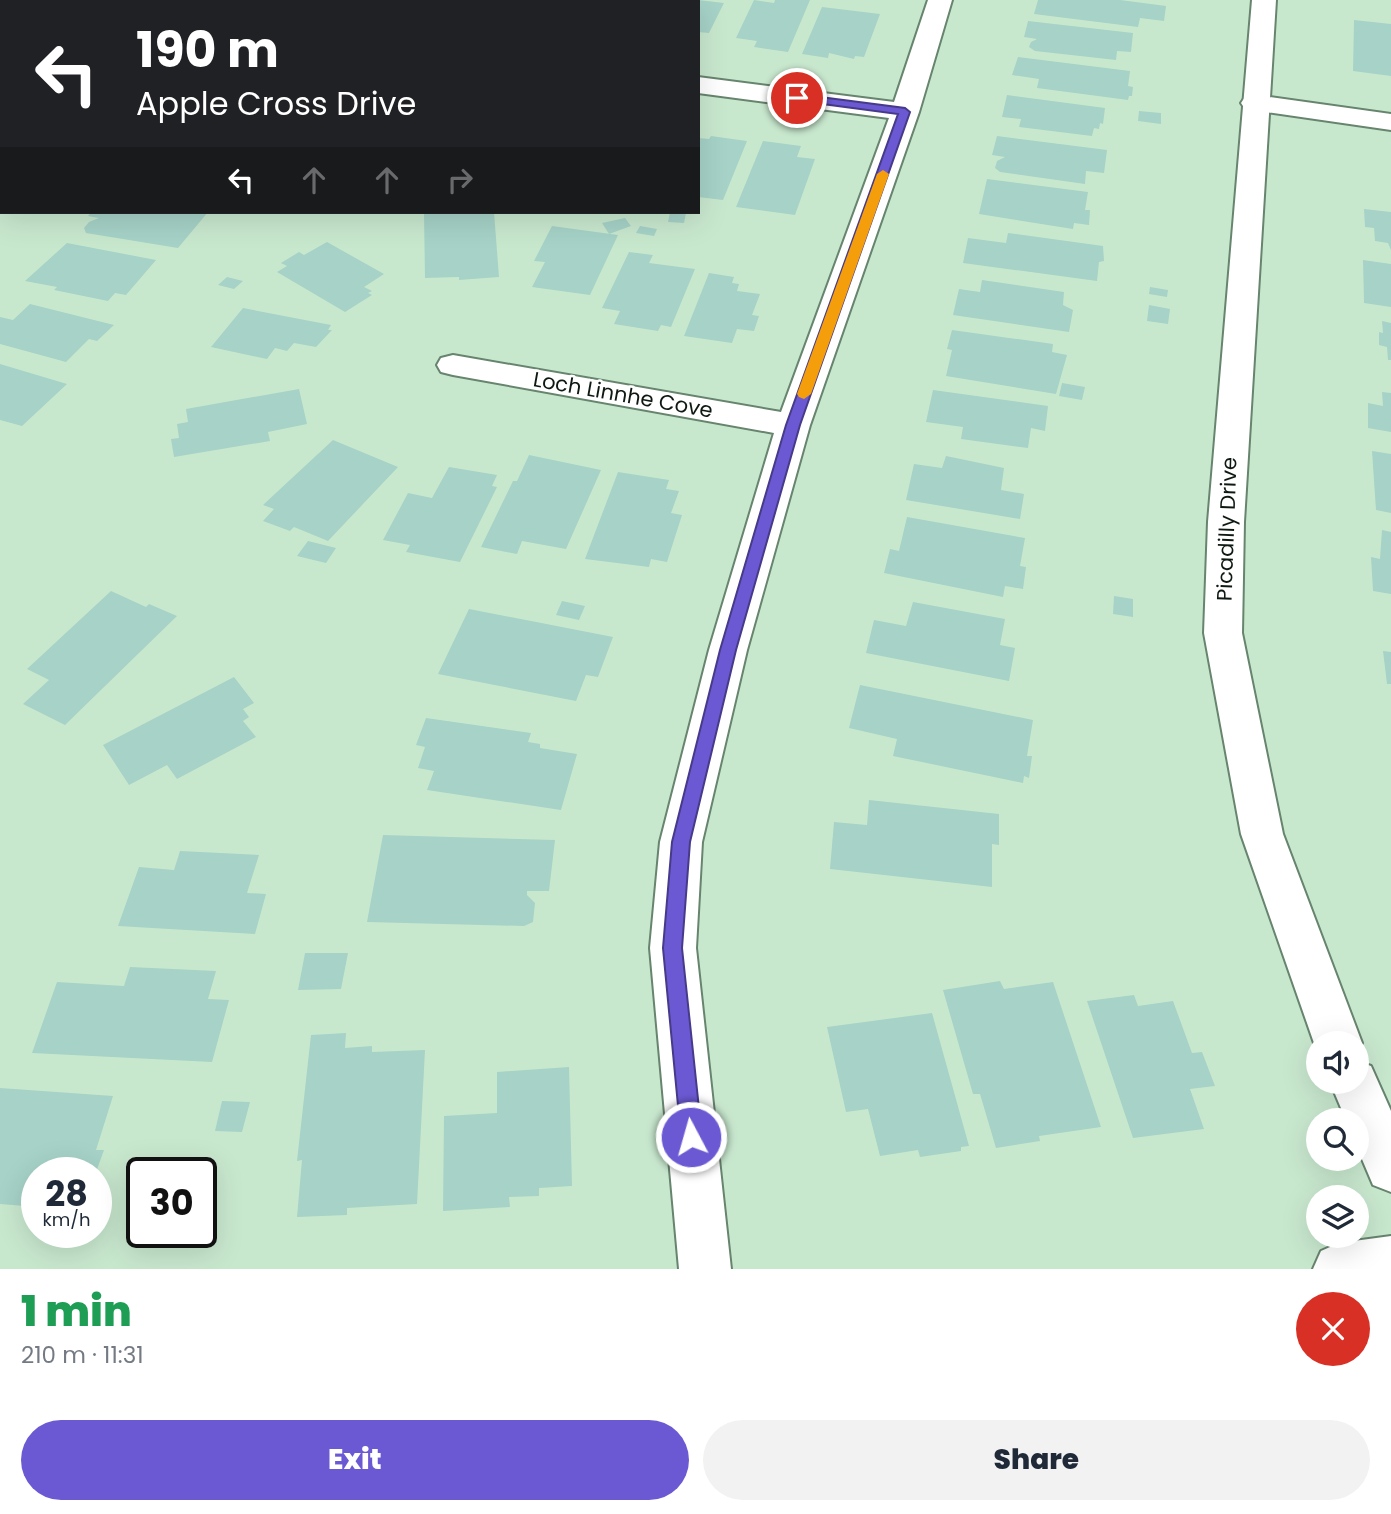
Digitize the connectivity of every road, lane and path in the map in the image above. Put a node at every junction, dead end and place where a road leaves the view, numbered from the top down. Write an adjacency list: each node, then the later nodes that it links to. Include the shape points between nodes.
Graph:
1 (940, 0): 5 (street)
2 (1264, 0): 4 (street, Picadilly Drive)
3 (700, 85): 5 (street)
4 (1255, 103): 6 (street); 9 (street, Picadilly Drive, via 1226,522 1223,633 1262,834)
5 (905, 112): 8 (street)
6 (1391, 122)
7 (453, 365): 8 (street, Loch Linnhe Cove)
8 (793, 425): 13 (street, via 728,650 681,842 673,948)
9 (1334, 1031)
10 (1359, 1094): 11 (street)
11 (1391, 1168)
12 (1391, 1262): 14 (street)
13 (705, 1269)
14 (1339, 1269)

